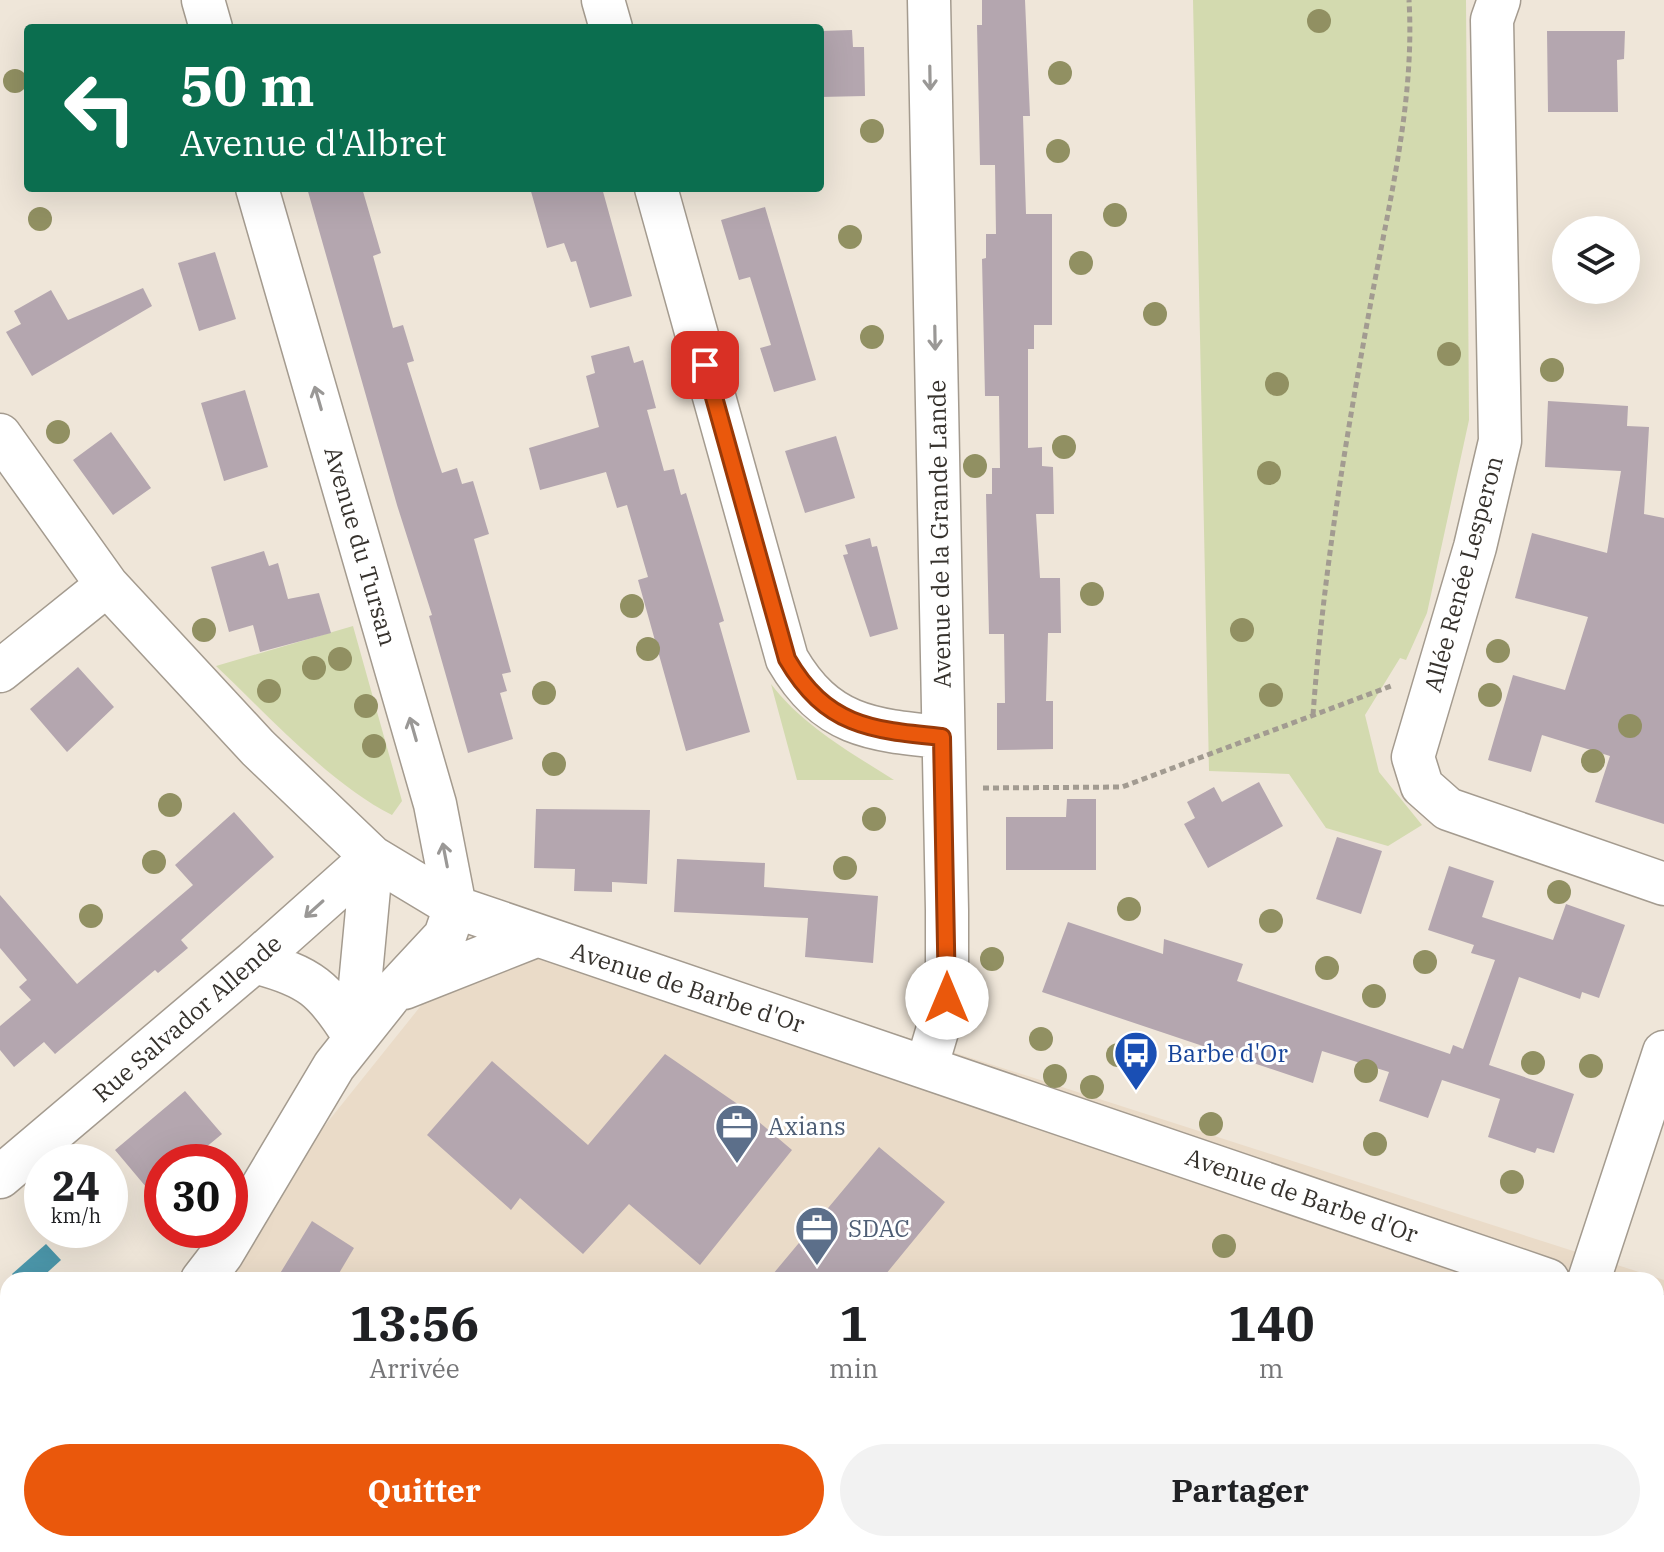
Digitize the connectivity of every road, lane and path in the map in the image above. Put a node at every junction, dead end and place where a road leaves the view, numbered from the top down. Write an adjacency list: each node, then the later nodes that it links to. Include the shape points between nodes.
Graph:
1 (203, 0): 6 (street)
2 (603, 0): 7 (street)
3 (929, 0): 15 (street, Avenue de la Grande Lande, one-way to 15)
4 (1409, 0): 14 (path, via 1402,128 1345,445 1321,606)
5 (1499, 0): 13 (street, Allée Renée Lesperon, via 1492,20 1500,441)
6 (210, 24)
7 (610, 24)
8 (258, 192): 19 (street, Avenue du Tursan, one-way to 8, via 435,804)
9 (657, 192): 15 (street, via 787,659 804,688 828,711 862,726)
10 (0, 435): 11 (street, Avenue de Barbe d'Or)
11 (107, 585): 12 (street); 17 (street, Avenue de Barbe d'Or, via 258,748)
12 (0, 671)
13 (1430, 696): 14 (path, via 1396,685); 18 (street, Allée Renée Lesperon, via 1413,757 1422,786 1448,809)
14 (1313, 715): 16 (path, via 1122,787)
15 (942, 737): 16 (street, Avenue de la Grande Lande)
16 (942, 788): 25 (street, Avenue de la Grande Lande, via 947,998)
17 (372, 857): 19 (street, Avenue de Barbe d'Or); 21 (street, Rue Salvador Allende, one-way to 21); 23 (street)
18 (1664, 884)
19 (455, 907): 20 (street, Avenue de Barbe d'Or); 22 (street, via 445,936)
20 (533, 937): 22 (street); 25 (street, Avenue de Barbe d'Or)
21 (254, 962): 23 (street, via 310,983 331,1000); 26 (street, Rue Salvador Allende)
22 (392, 993): 23 (street)
23 (355, 1038): 27 (street)
24 (1664, 1052): 29 (street)
25 (927, 1065): 28 (street, Avenue de Barbe d'Or)
26 (0, 1177)
27 (207, 1272)
28 (1525, 1272)
29 (1592, 1272)

